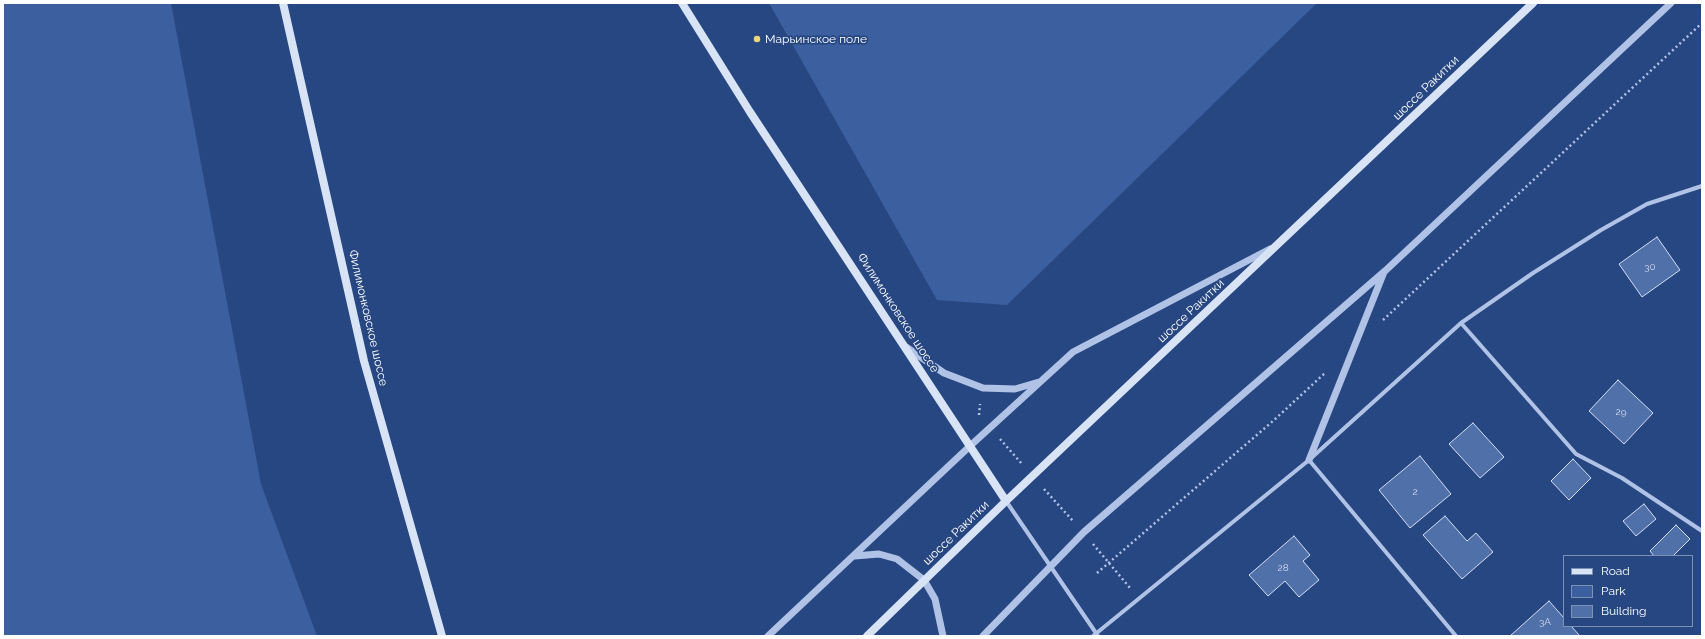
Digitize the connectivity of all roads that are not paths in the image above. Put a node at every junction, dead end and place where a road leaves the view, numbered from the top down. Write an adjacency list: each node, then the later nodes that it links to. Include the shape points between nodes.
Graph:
1 (283, 3): 19 (main road, Филимонковское шоссе, via 366,366)
2 (682, 3): 9 (main road, Филимонковское шоссе, via 750,112)
3 (1533, 3): 6 (main road, шоссе Ракитки)
4 (1671, 3): 7 (street)
5 (1702, 186): 8 (street, via 1647,204 1601,230)
6 (1279, 244): 10 (street, via 1074,352); 13 (main road, шоссе Ракитки)
7 (1385, 271): 12 (street); 16 (street, via 1084,532)
8 (1461, 323): 12 (street); 14 (street, via 1576,454 1622,478)
9 (906, 347): 10 (street, via 944,373 983,388 1015,389); 11 (main road, Филимонковское шоссе)
10 (1041, 382): 11 (street)
11 (970, 446): 13 (main road, Филимонковское шоссе); 15 (street)
12 (1309, 460): 18 (street); 24 (street)
13 (1006, 501): 16 (street, Филимонковское шоссе); 17 (main road, шоссе Ракитки)
14 (1702, 531)
15 (855, 556): 17 (street, via 879,554 897,559); 20 (street)
16 (1051, 566): 18 (street, Филимонковское шоссе); 23 (street)
17 (924, 580): 21 (main road, шоссе Ракитки); 22 (street, via 935,599)
18 (1096, 635)
19 (442, 636)
20 (768, 636)
21 (867, 636)
22 (943, 636)
23 (983, 636)
24 (1456, 636)

